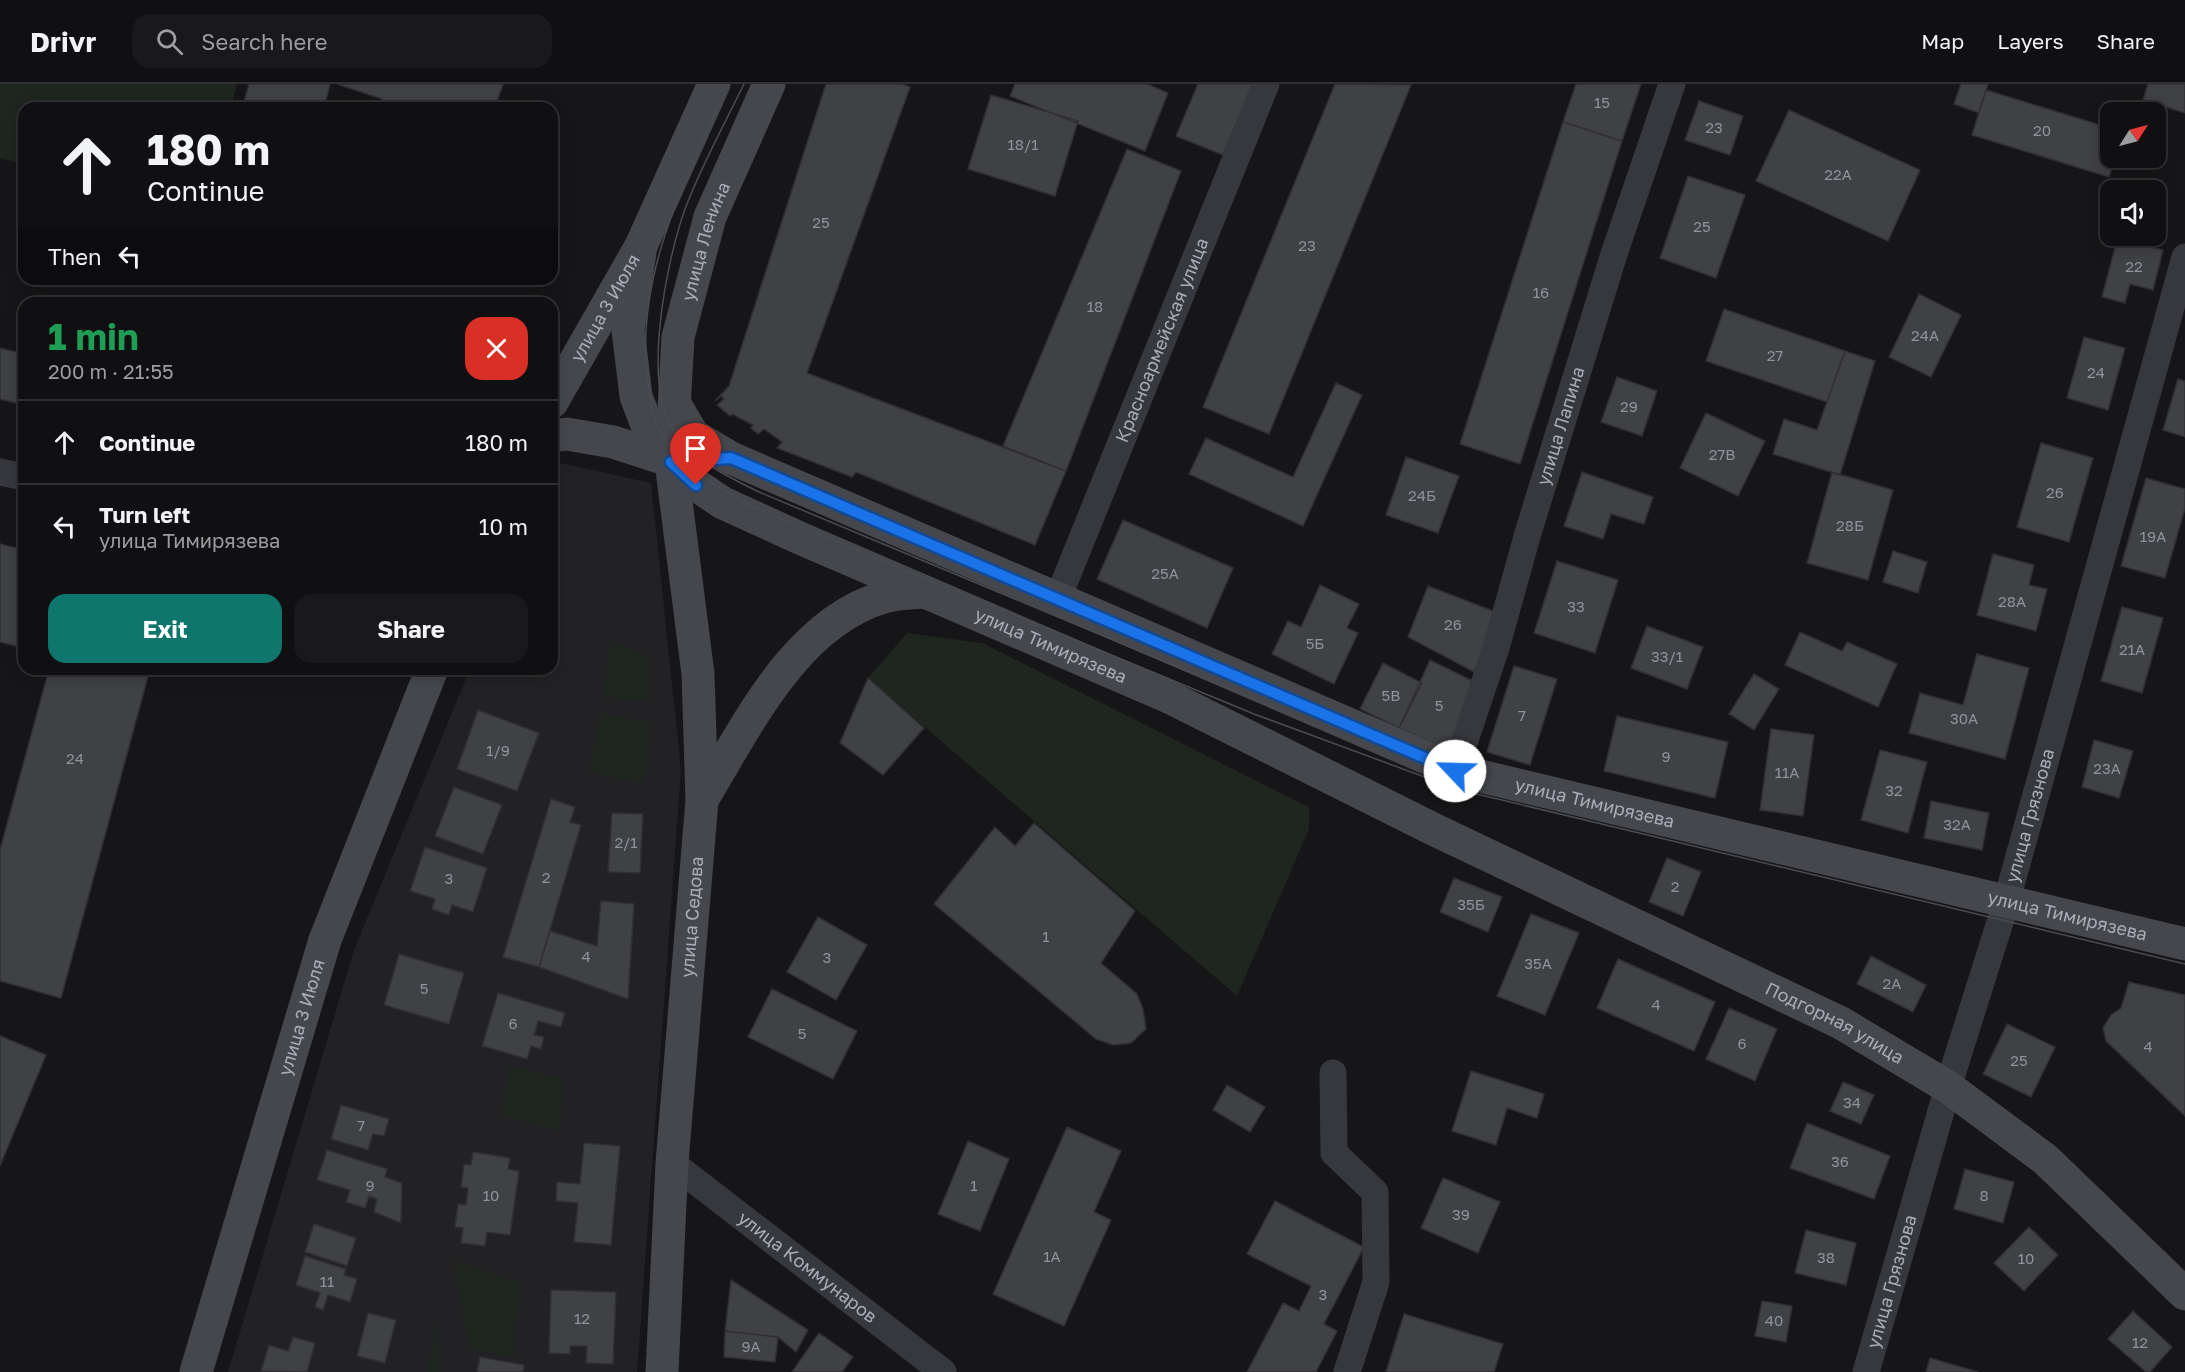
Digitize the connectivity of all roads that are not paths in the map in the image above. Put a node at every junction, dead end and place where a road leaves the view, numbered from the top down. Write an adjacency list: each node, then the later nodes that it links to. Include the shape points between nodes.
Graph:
1 (714, 84): 5 (street)
2 (769, 84): 8 (street, улица Ленина, via 710,217 678,337)
3 (1266, 84): 15 (street, Красноармейская улица)
4 (1672, 84): 17 (street, улица Лапина, via 1614,254 1496,648)
5 (641, 246): 7 (street, улица 3 Июля); 11 (street, via 628,330 633,373 641,412 651,436)
6 (2185, 257): 20 (street, улица Грязнова)
7 (558, 391)
8 (676, 406): 10 (street, улица Тимирязева, via 693,435); 11 (street, улица Ленина)
9 (558, 435): 11 (street, via 613,442)
10 (731, 458): 11 (street); 15 (street, улица Тимирязева)
11 (671, 462): 14 (street, улица Тимирязева, via 723,503); 18 (street, улица Седова, via 698,674)
12 (0, 472): 13 (street)
13 (18, 476)
14 (925, 592): 18 (street, via 886,596 864,604 817,634 756,710); 19 (street, улица Тимирязева, via 1169,697)
15 (1058, 598): 17 (street, улица Тимирязева)
16 (430, 675): 26 (street, улица 3 Июля, via 325,940)
17 (1455, 771): 20 (street, улица Тимирязева)
18 (702, 800): 24 (street, улица Седова)
19 (1433, 829): 23 (street, Подгорная улица, via 1841,1023)
20 (2006, 903): 21 (street, улица Тимирязева); 23 (street, улица Грязнова)
21 (2185, 944)
22 (1334, 1073): 29 (street, via 1334,1153 1375,1192 1376,1282)
23 (1948, 1087): 25 (street, Подгорная улица, via 2045,1160); 30 (street, улица Грязнова)
24 (672, 1163): 27 (street, улица Седова); 28 (street, улица Коммунаров)
25 (2185, 1294)
26 (196, 1372)
27 (662, 1372)
28 (943, 1372)
29 (1347, 1372)
30 (1866, 1372)

